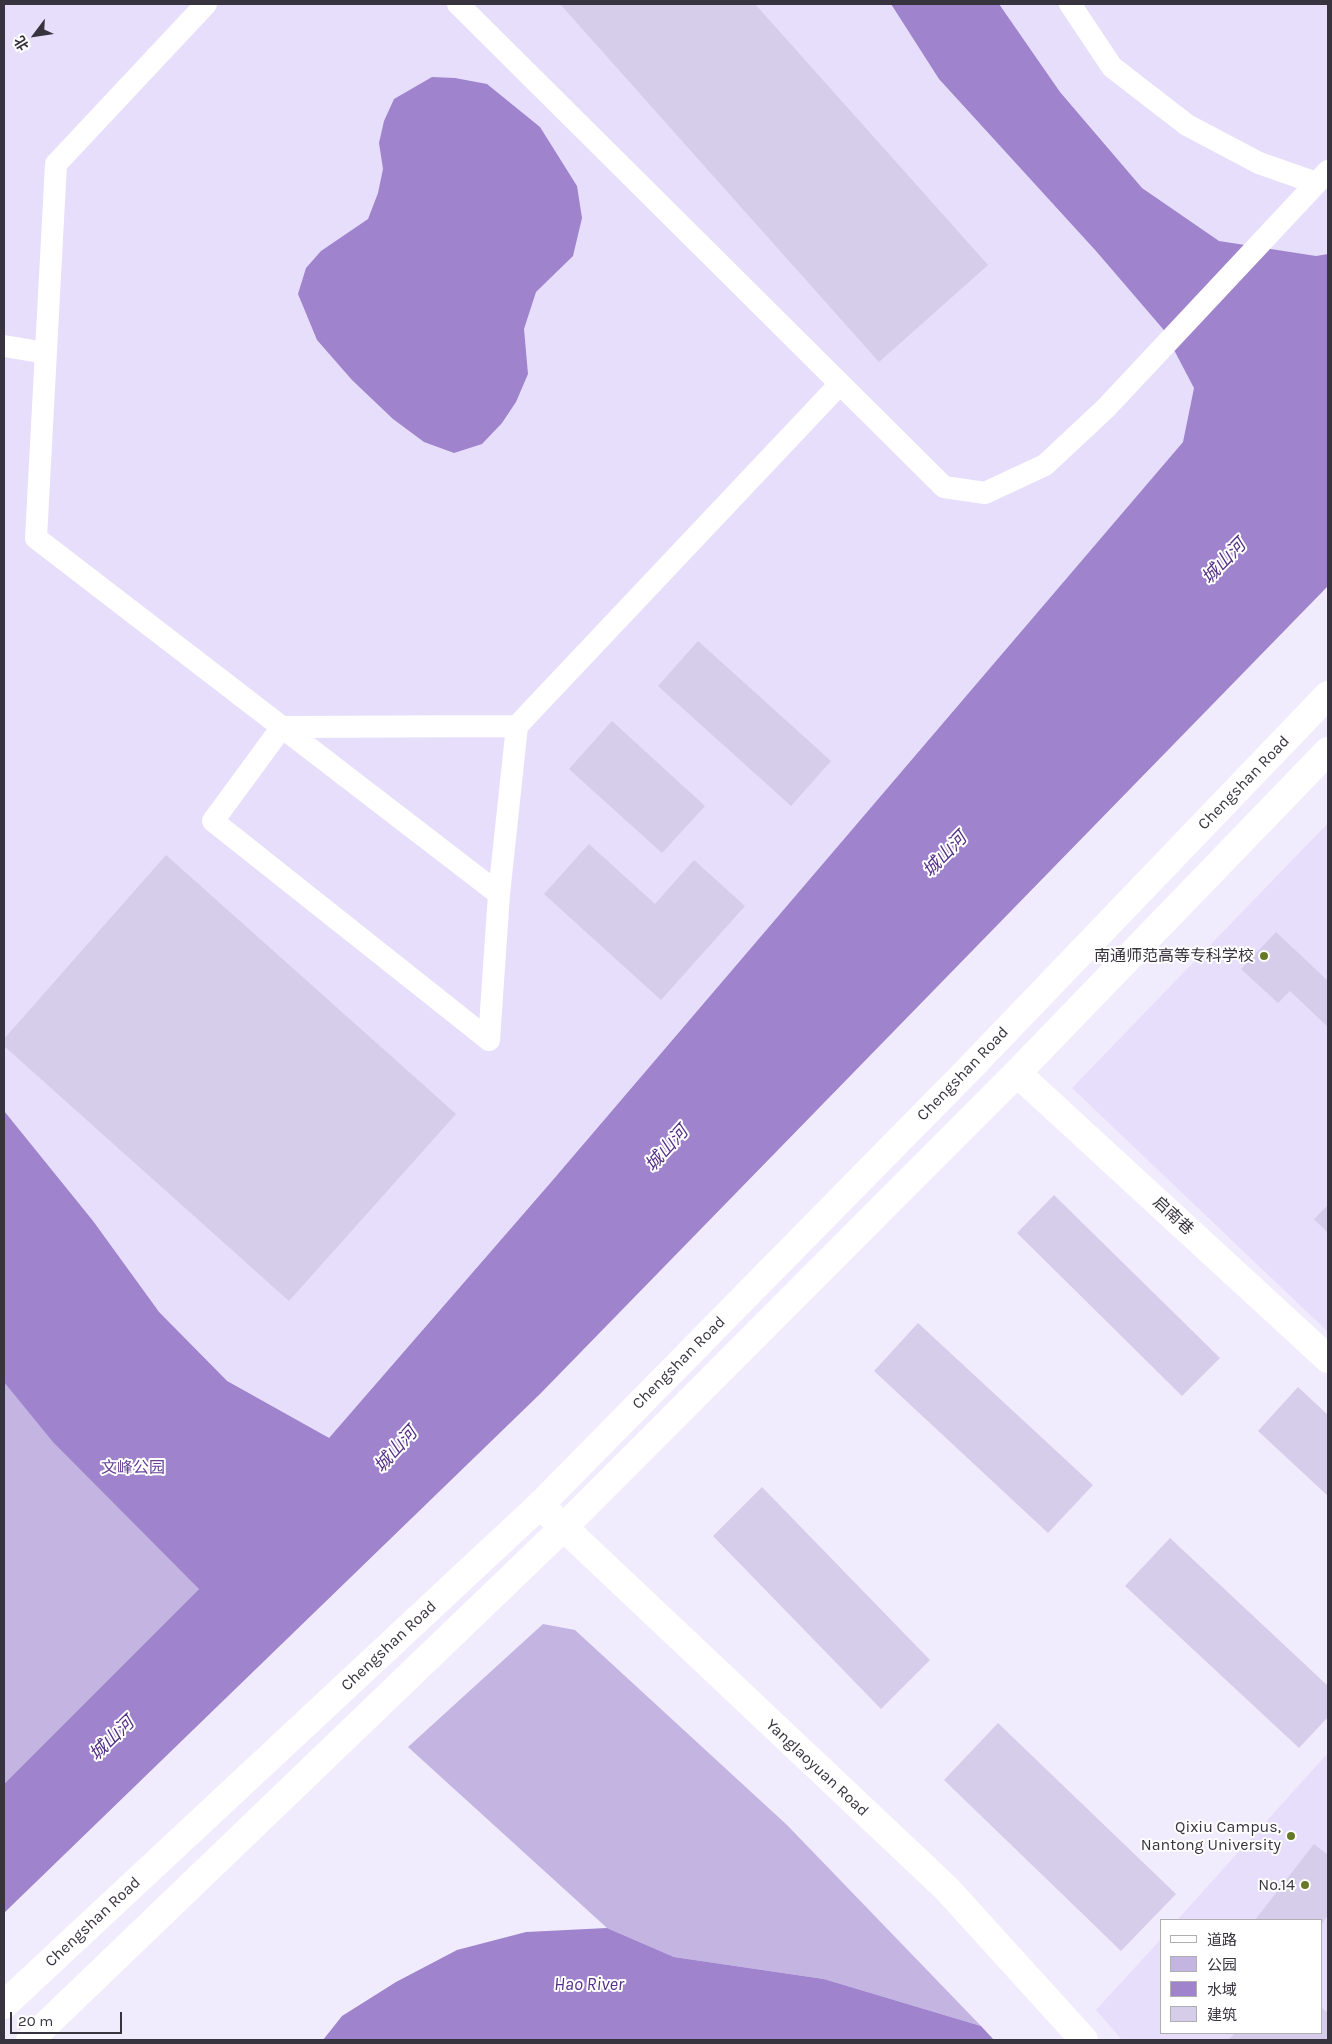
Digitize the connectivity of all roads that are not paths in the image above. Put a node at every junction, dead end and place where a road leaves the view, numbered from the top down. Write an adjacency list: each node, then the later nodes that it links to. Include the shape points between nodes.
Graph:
1 (206, 4): 6 (lane, via 56,164)
2 (458, 4): 7 (lane)
3 (1070, 4): 4 (lane, via 1112,67 1187,125 1259,163)
4 (1322, 177): 7 (lane, via 1106,408 1045,465 986,493 944,487)
5 (4, 346): 6 (lane)
6 (46, 353): 10 (lane, via 36,538)
7 (840, 384): 9 (lane)
8 (1328, 695): 15 (main road, Chengshan Road, via 970,1068)
9 (517, 726): 10 (lane); 12 (lane)
10 (282, 727): 12 (lane); 12 (lane, via 213,821 489,1040)
11 (1328, 751): 13 (main road)
12 (499, 894)
13 (1017, 1073): 14 (main road, 启南巷); 16 (main road)
14 (1328, 1359)
15 (540, 1505): 16 (main road, Yanglaoyuan Road); 17 (main road, Chengshan Road)
16 (564, 1528): 18 (main road); 19 (main road, Yanglaoyuan Road, via 947,1889)
17 (4, 2005)
18 (30, 2040)
19 (1084, 2040)

